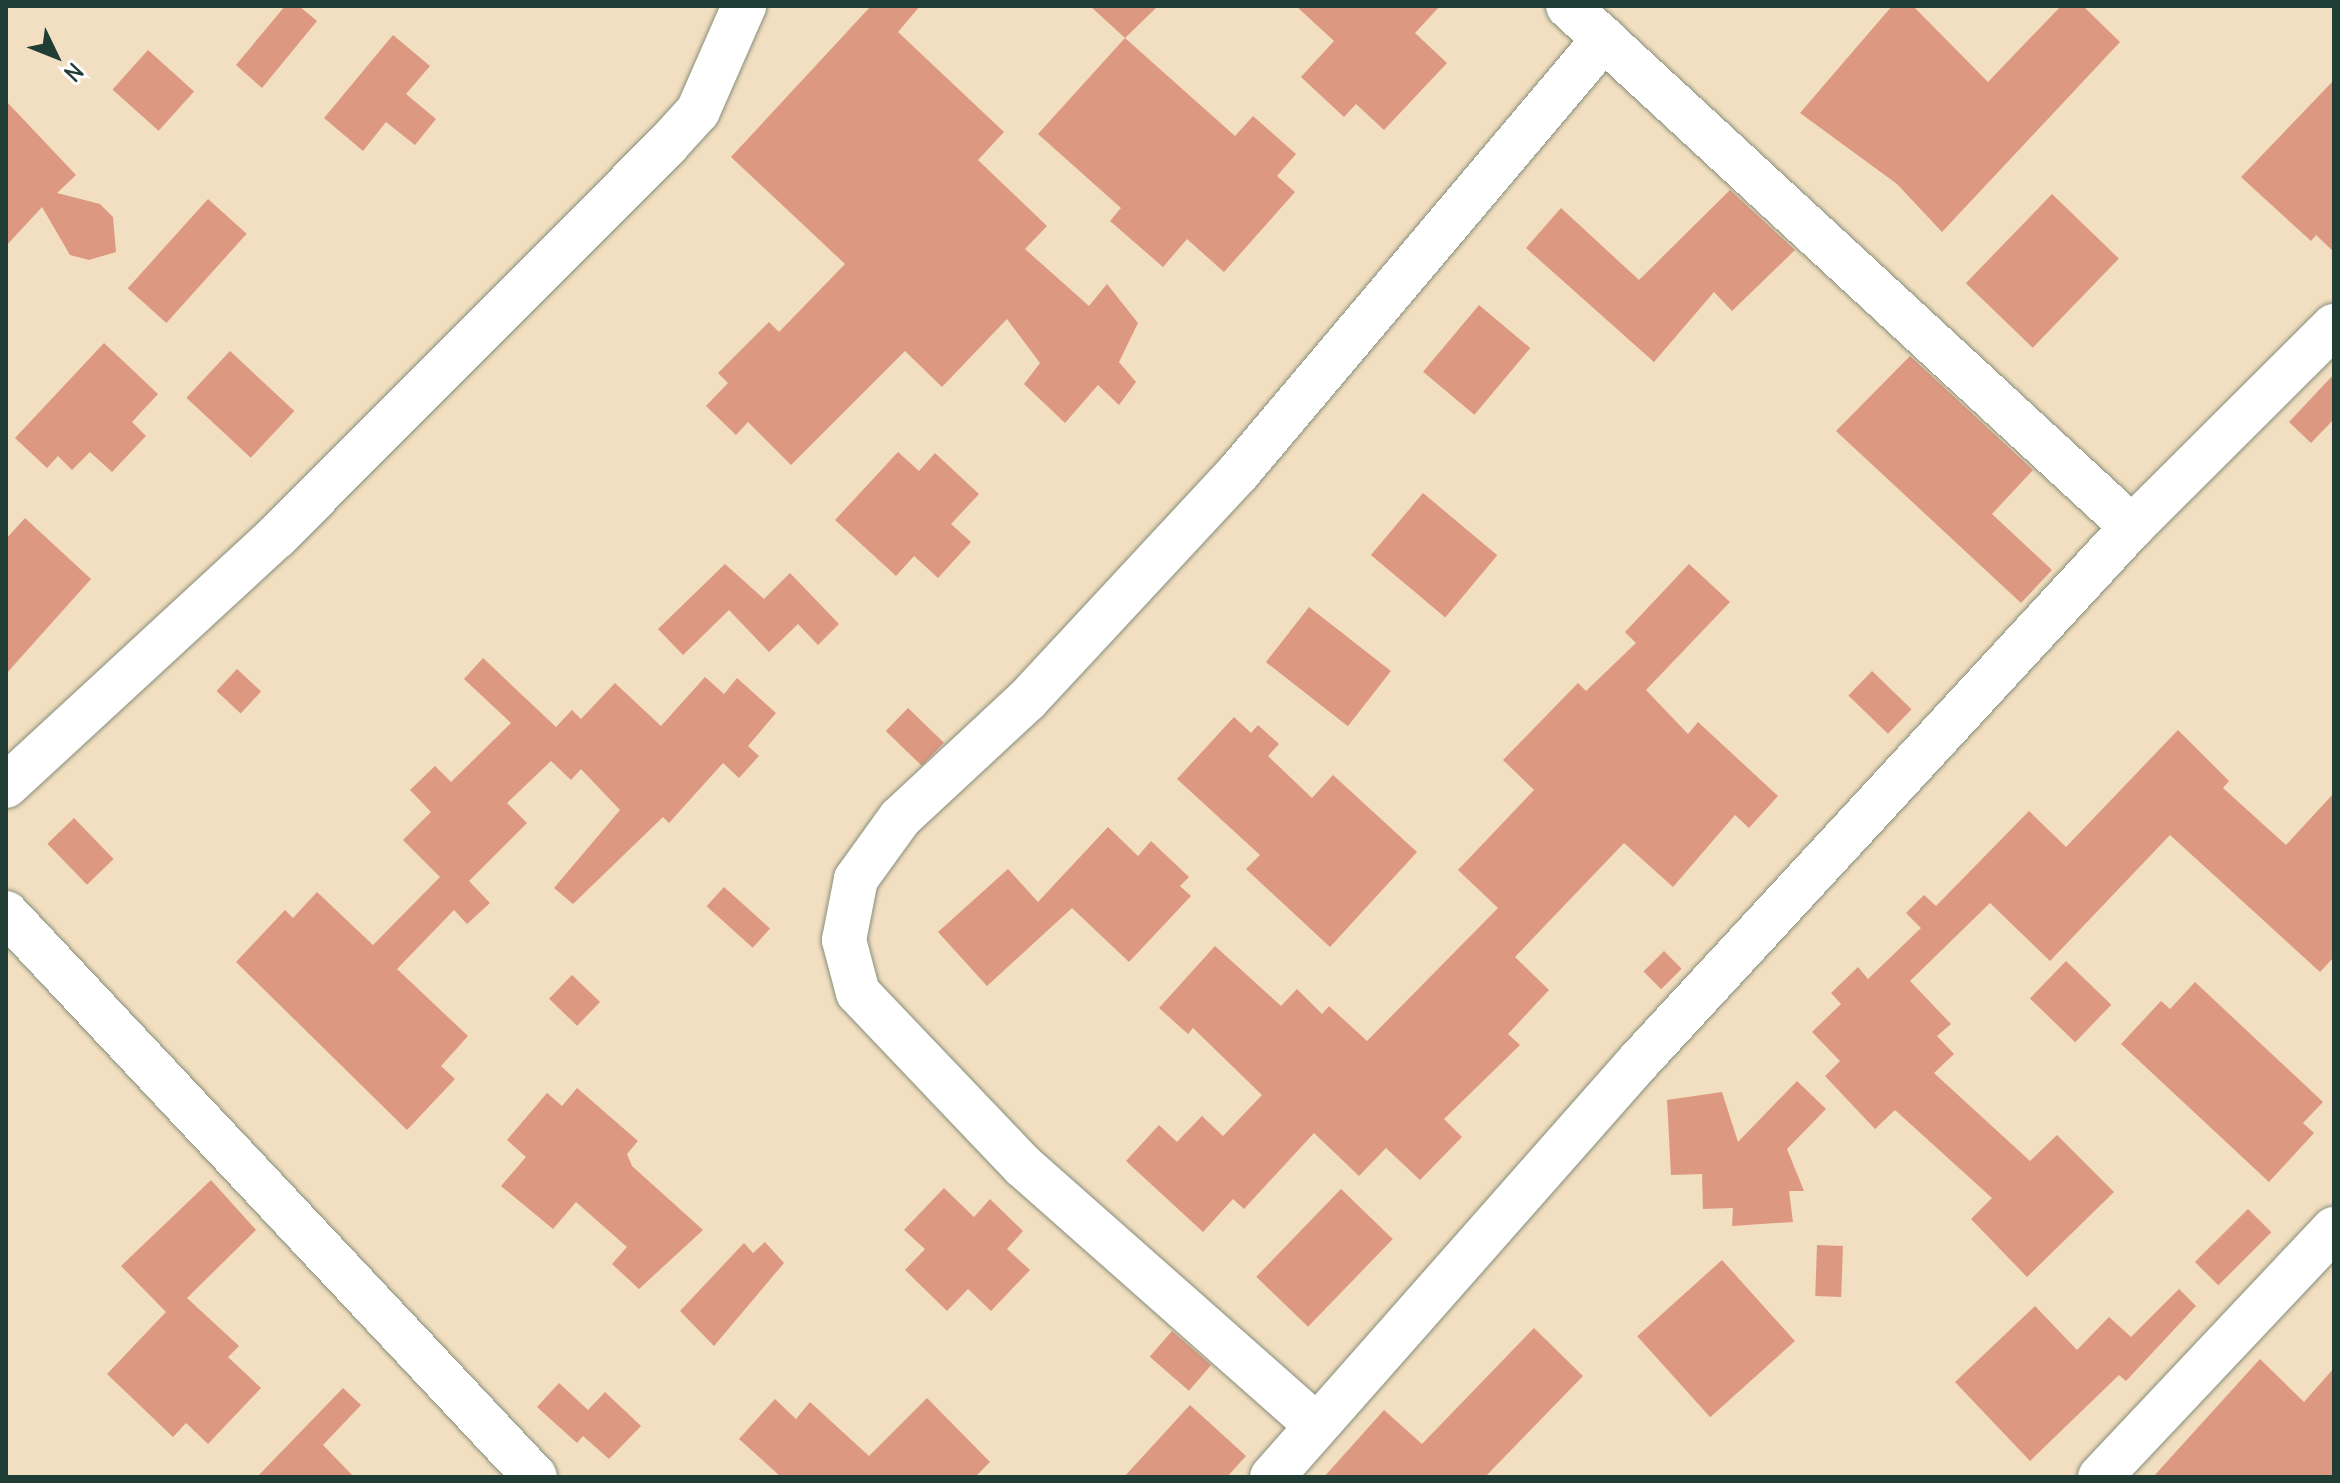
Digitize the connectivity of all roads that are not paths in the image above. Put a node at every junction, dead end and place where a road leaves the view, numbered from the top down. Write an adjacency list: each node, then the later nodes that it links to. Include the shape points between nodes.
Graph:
1 (744, 6): 6 (street, via 698,111 667,145 242,569)
2 (1568, 6): 3 (street)
3 (1604, 39): 5 (street); 9 (street, via 1238,473 1027,700 900,818 856,879 844,940 858,993 878,1017 1023,1166)
4 (2334, 326): 5 (street)
5 (2132, 527): 9 (street, via 1639,1061)
6 (6, 786)
7 (6, 913): 10 (street)
8 (2334, 1229): 12 (street)
9 (1316, 1425): 11 (street)
10 (535, 1477)
11 (1272, 1477)
12 (2100, 1477)

